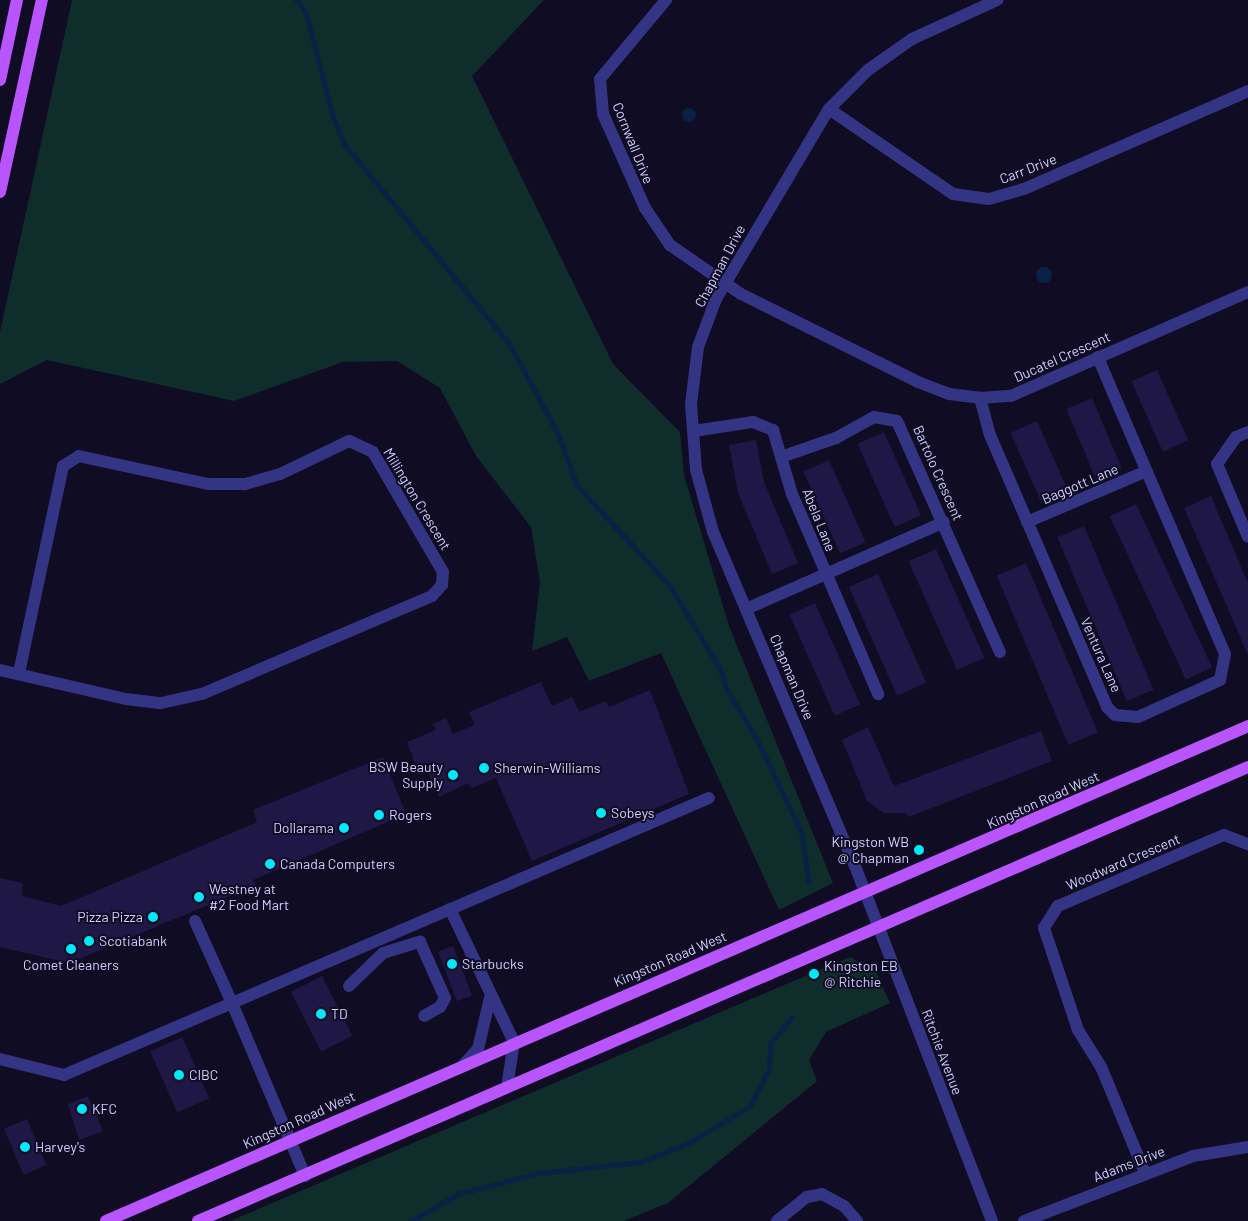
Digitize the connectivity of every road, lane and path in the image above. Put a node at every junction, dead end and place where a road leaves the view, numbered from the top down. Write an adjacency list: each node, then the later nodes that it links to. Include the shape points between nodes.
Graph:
1 (18, 0): 5 (main road)
2 (42, 0): 8 (main road)
3 (666, 0): 9 (street, Cornwall Drive, via 600,79 600,101 644,208 670,244)
4 (997, 0): 7 (street, Chapman Drive, via 912,39 868,70)
5 (0, 80)
6 (1248, 91): 7 (street, Carr Drive, via 1024,189 989,199 953,194)
7 (829, 109): 9 (street, Chapman Drive)
8 (0, 192)
9 (725, 282): 12 (street, Ducatel Crescent, via 918,382 949,394); 13 (street, Chapman Drive, via 698,347 691,404)
10 (1248, 292): 11 (street, Ducatel Crescent)
11 (1098, 357): 12 (street, Ducatel Crescent, via 1011,396); 16 (street, Ventura Lane)
12 (980, 398): 18 (street, Ventura Lane, via 990,434)
13 (694, 431): 15 (street, Abela Lane, via 765,424 778,439); 21 (street, Chapman Drive, via 696,470 708,516)
14 (1248, 432): 19 (street, via 1236,437 1217,464)
15 (781, 457): 17 (street, Bartolo Crescent, via 836,438 874,417 897,421); 20 (street, Abela Lane)
16 (1144, 472): 18 (street, Baggott Lane); 18 (street, Ventura Lane, via 1225,663 1215,683 1148,713 1127,718 1116,716 1107,707)
17 (944, 522): 20 (street); 22 (street, Bartolo Crescent)
18 (1027, 522)
19 (1248, 537)
20 (824, 574): 21 (street); 25 (street, Abela Lane)
21 (746, 609): 30 (street, Chapman Drive)
22 (1000, 652)
23 (0, 670): 24 (street, Millington Crescent)
24 (19, 673): 24 (street, Millington Crescent, via 126,699 161,703 202,694 432,596 442,585 443,572 373,452 349,441 280,474 244,484 208,484 78,456 63,466)
25 (878, 694)
26 (1248, 726): 30 (main road, Kingston Road West)
27 (1248, 767): 33 (main road)
28 (709, 798): 31 (street)
29 (1248, 844): 44 (street, Woodward Crescent, via 1224,835 1058,906 1044,928 1078,1030 1101,1067)
30 (866, 893): 33 (street, Ritchie Avenue); 38 (main road, Kingston Road West)
31 (450, 909): 35 (street); 36 (street)
32 (195, 921): 36 (street)
33 (878, 928): 41 (main road); 50 (street, Ritchie Avenue)
34 (349, 986): 37 (street, via 383,953 420,942 445,998 443,1004)
35 (490, 998): 38 (street); 40 (street, via 478,1049)
36 (232, 1002): 39 (street, via 64,1075); 42 (street)
37 (424, 1016)
38 (514, 1042): 40 (main road, Kingston Road West); 41 (street)
39 (0, 1059)
40 (464, 1064): 42 (main road, Kingston Road West)
41 (508, 1087): 45 (main road)
42 (290, 1140): 45 (street); 46 (main road, Kingston Road West)
43 (1248, 1147): 44 (street, Adams Drive, via 1193,1156)
44 (1145, 1173): 51 (street, Adams Drive)
45 (305, 1176): 47 (main road)
46 (106, 1221)
47 (198, 1221)
48 (777, 1221): 49 (street, via 807,1197 822,1194 844,1206)
49 (857, 1221)
50 (992, 1221)
51 (1024, 1221)

